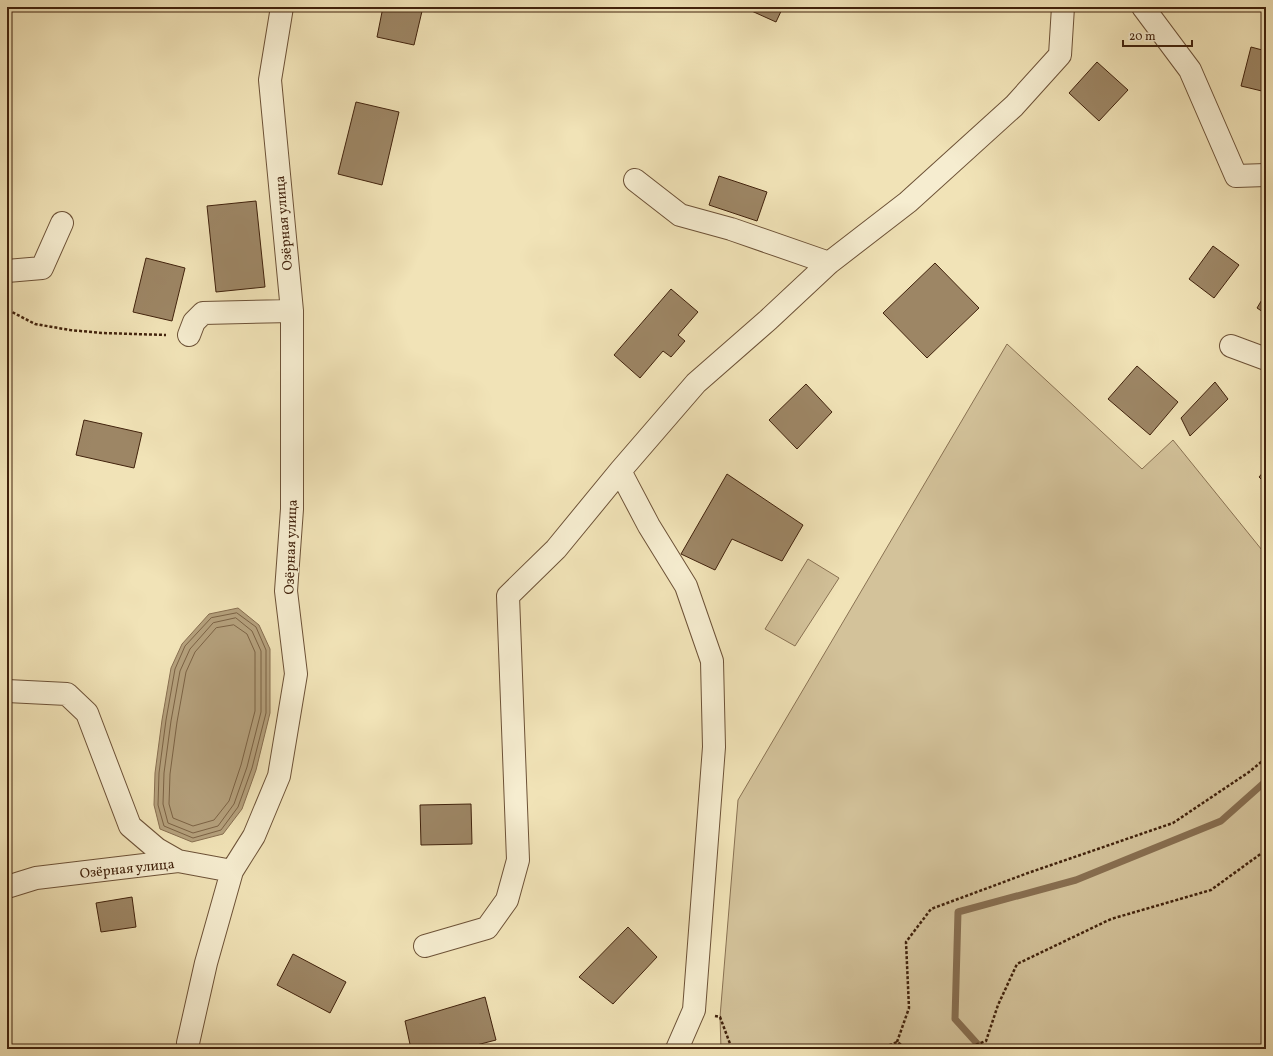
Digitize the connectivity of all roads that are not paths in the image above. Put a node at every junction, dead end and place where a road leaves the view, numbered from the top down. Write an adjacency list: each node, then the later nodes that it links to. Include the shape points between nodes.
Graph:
1 (282, 7): 9 (street, Озёрная улица, via 270,80)
2 (1063, 7): 7 (street, via 1060,55 1014,106 908,202)
3 (1143, 7): 4 (street, via 1190,70 1236,176)
4 (1266, 175)
5 (635, 180): 7 (street, via 680,215)
6 (62, 223): 8 (street, via 42,268)
7 (829, 263): 13 (street, via 696,383)
8 (7, 271)
9 (292, 312): 10 (street, via 203,313 194,322); 16 (street, Озёрная улица, via 292,509 286,591 296,674 279,776 254,836)
10 (189, 335)
11 (1231, 346): 12 (street)
12 (1266, 359)
13 (620, 471): 18 (street, via 556,549 508,596 518,860 507,900 488,928); 20 (street, via 649,526 686,586 712,661 714,747 694,1010)
14 (7, 691): 15 (street, via 67,694 87,713 130,826 157,849)
15 (178, 861): 16 (street, Озёрная улица); 17 (street, Озёрная улица, via 36,878)
16 (232, 871): 19 (street, via 206,963 188,1043)
17 (7, 886)
18 (425, 946)
19 (189, 1049)
20 (677, 1049)

